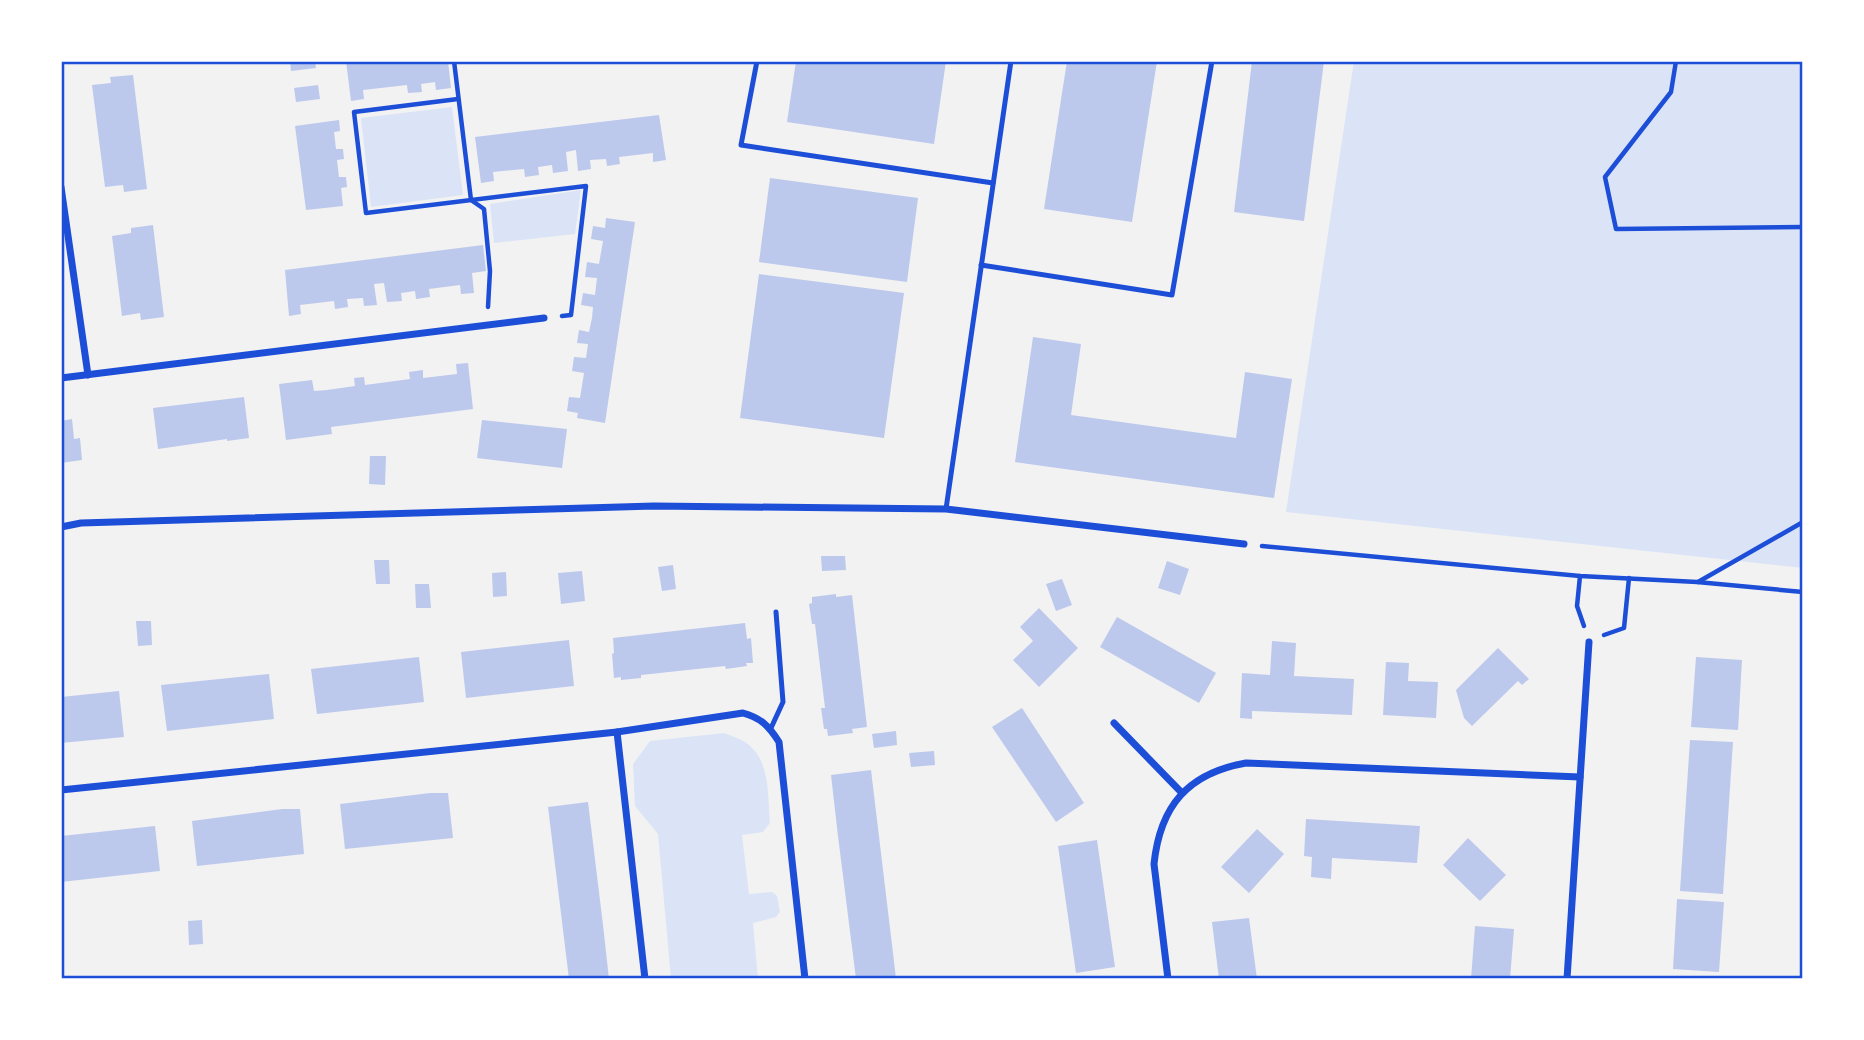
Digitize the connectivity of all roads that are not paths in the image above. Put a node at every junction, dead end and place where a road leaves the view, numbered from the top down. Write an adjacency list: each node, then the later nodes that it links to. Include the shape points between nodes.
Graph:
1 (757, 61): 4 (lane, via 741,145)
2 (1011, 61): 4 (lane)
3 (1212, 61): 6 (lane, via 1172,295)
4 (993, 183): 6 (lane)
5 (61, 187): 8 (street)
6 (981, 265): 10 (lane)
7 (544, 318): 8 (street)
8 (88, 375): 9 (street)
9 (61, 378)
10 (946, 509): 11 (street, via 654,506); 12 (street)
11 (61, 527)
12 (1244, 544)
13 (776, 612): 16 (lane, via 783,702)
14 (1589, 642): 18 (street)
15 (1114, 723): 20 (street)
16 (771, 729): 17 (street, via 758,717 743,713); 22 (street, via 779,742)
17 (617, 732): 19 (street); 21 (street)
18 (1580, 777): 20 (street, via 1246,763 1211,772); 24 (street)
19 (61, 790)
20 (1182, 793): 23 (street, via 1161,825 1154,863)
21 (645, 979)
22 (805, 979)
23 (1168, 979)
24 (1567, 979)

